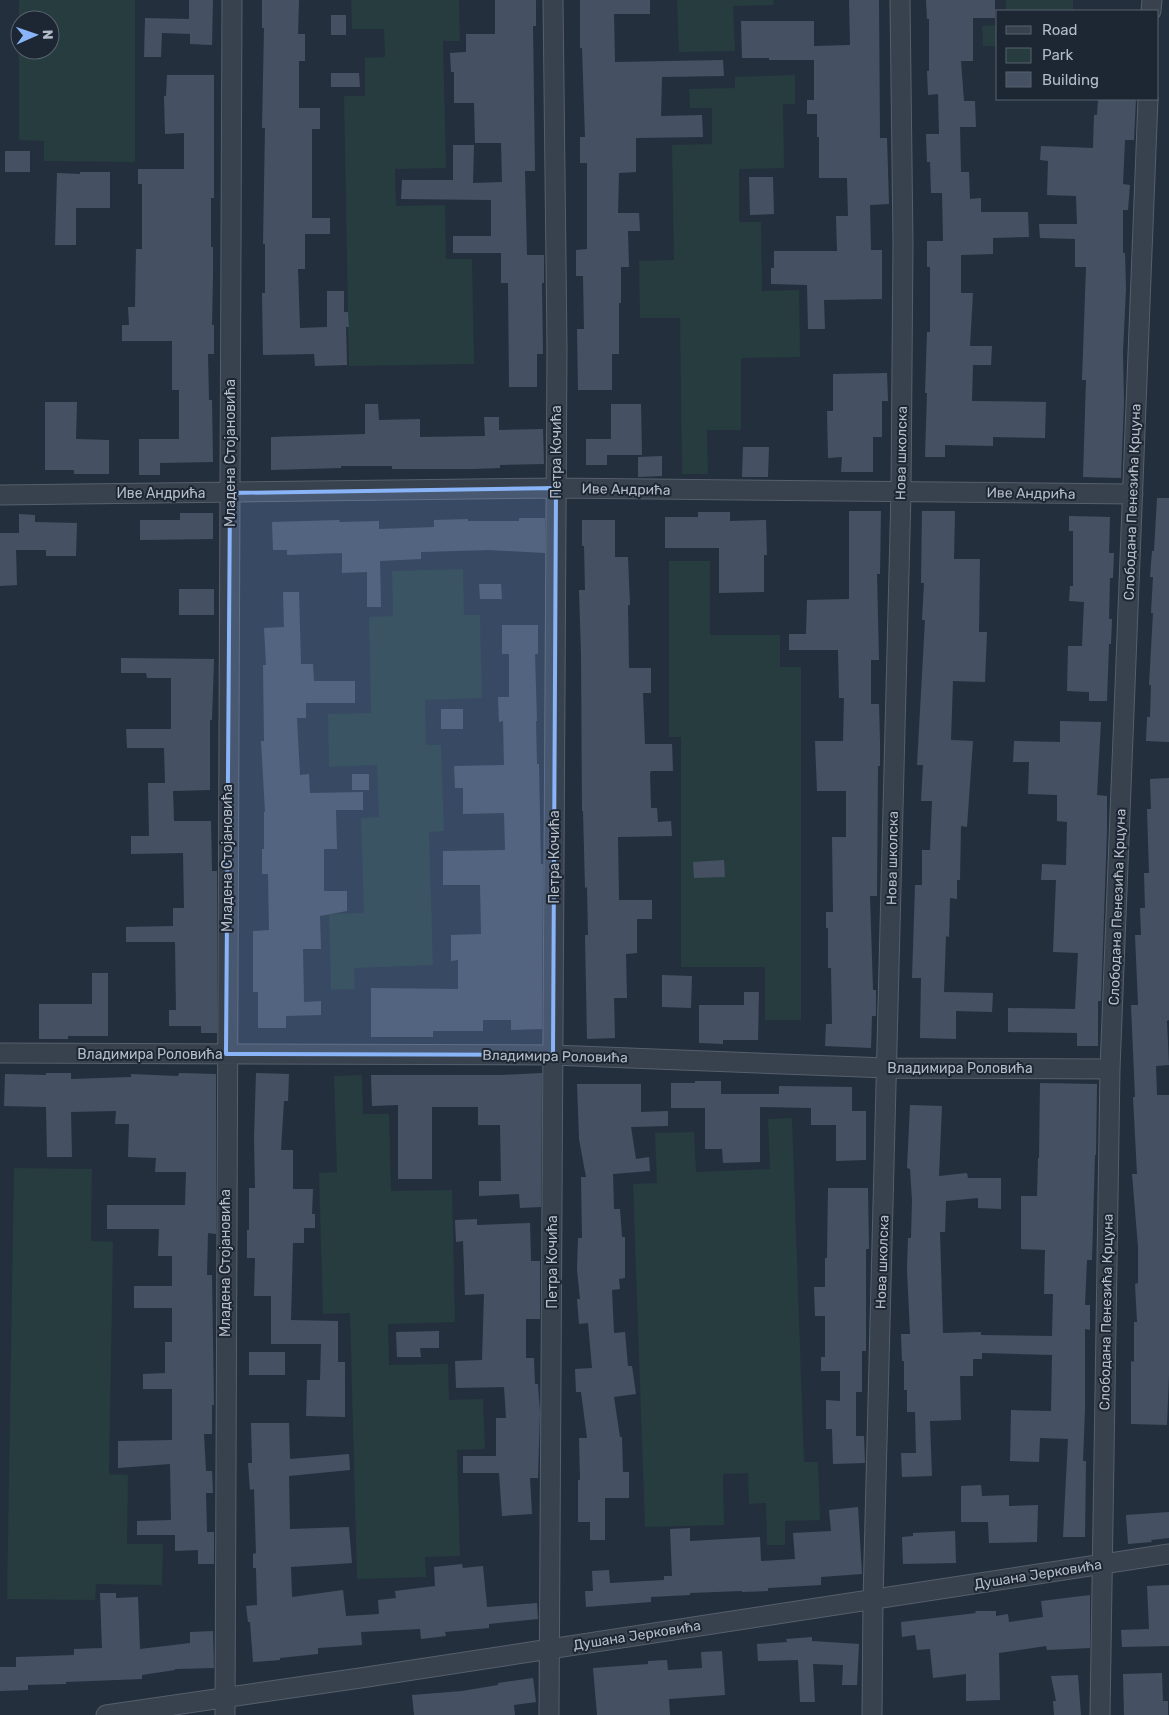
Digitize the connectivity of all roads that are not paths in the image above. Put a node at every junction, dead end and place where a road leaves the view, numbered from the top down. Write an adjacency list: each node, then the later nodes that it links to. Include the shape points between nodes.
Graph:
1 (232, 0): 7 (street, Младена Стојановића)
2 (553, 0): 5 (street, Петра Кочића)
3 (900, 0): 6 (street, Нова школска, via 903,243)
4 (1148, 100): 9 (street, Слободана Пенезића Крцуна)
5 (556, 488): 6 (street, Иве Андрића); 7 (street, Иве Андрића); 12 (street, Петра Кочића)
6 (901, 492): 9 (street, Иве Андрића); 13 (street, Нова школска)
7 (230, 493): 8 (street, Иве Андрића); 11 (street, Младена Стојановића)
8 (0, 494)
9 (1132, 494): 14 (street, Слободана Пенезића Крцуна)
10 (0, 1053): 11 (street, Владимира Роловића)
11 (226, 1054): 12 (street, Владимира Роловића); 19 (street, Младена Стојановића)
12 (553, 1055): 13 (street, Владимира Роловића); 18 (street, Петра Кочића)
13 (887, 1068): 14 (street, Владимира Роловића); 17 (street, Нова школска)
14 (1110, 1069): 16 (street, Слободана Пенезића Крцуна)
15 (1169, 1554): 16 (street, Душана Јерковића)
16 (1102, 1564): 17 (street, Душана Јерковића); 23 (street, Слободана Пенезића Крцуна)
17 (873, 1600): 18 (street, Душана Јерковића); 22 (street, Нова школска)
18 (550, 1649): 19 (street, Душана Јерковића); 21 (street, Петра Кочића)
19 (224, 1707): 20 (street, Душана Јерковића)
20 (106, 1715)
21 (549, 1715)
22 (872, 1715)
23 (1100, 1715)

